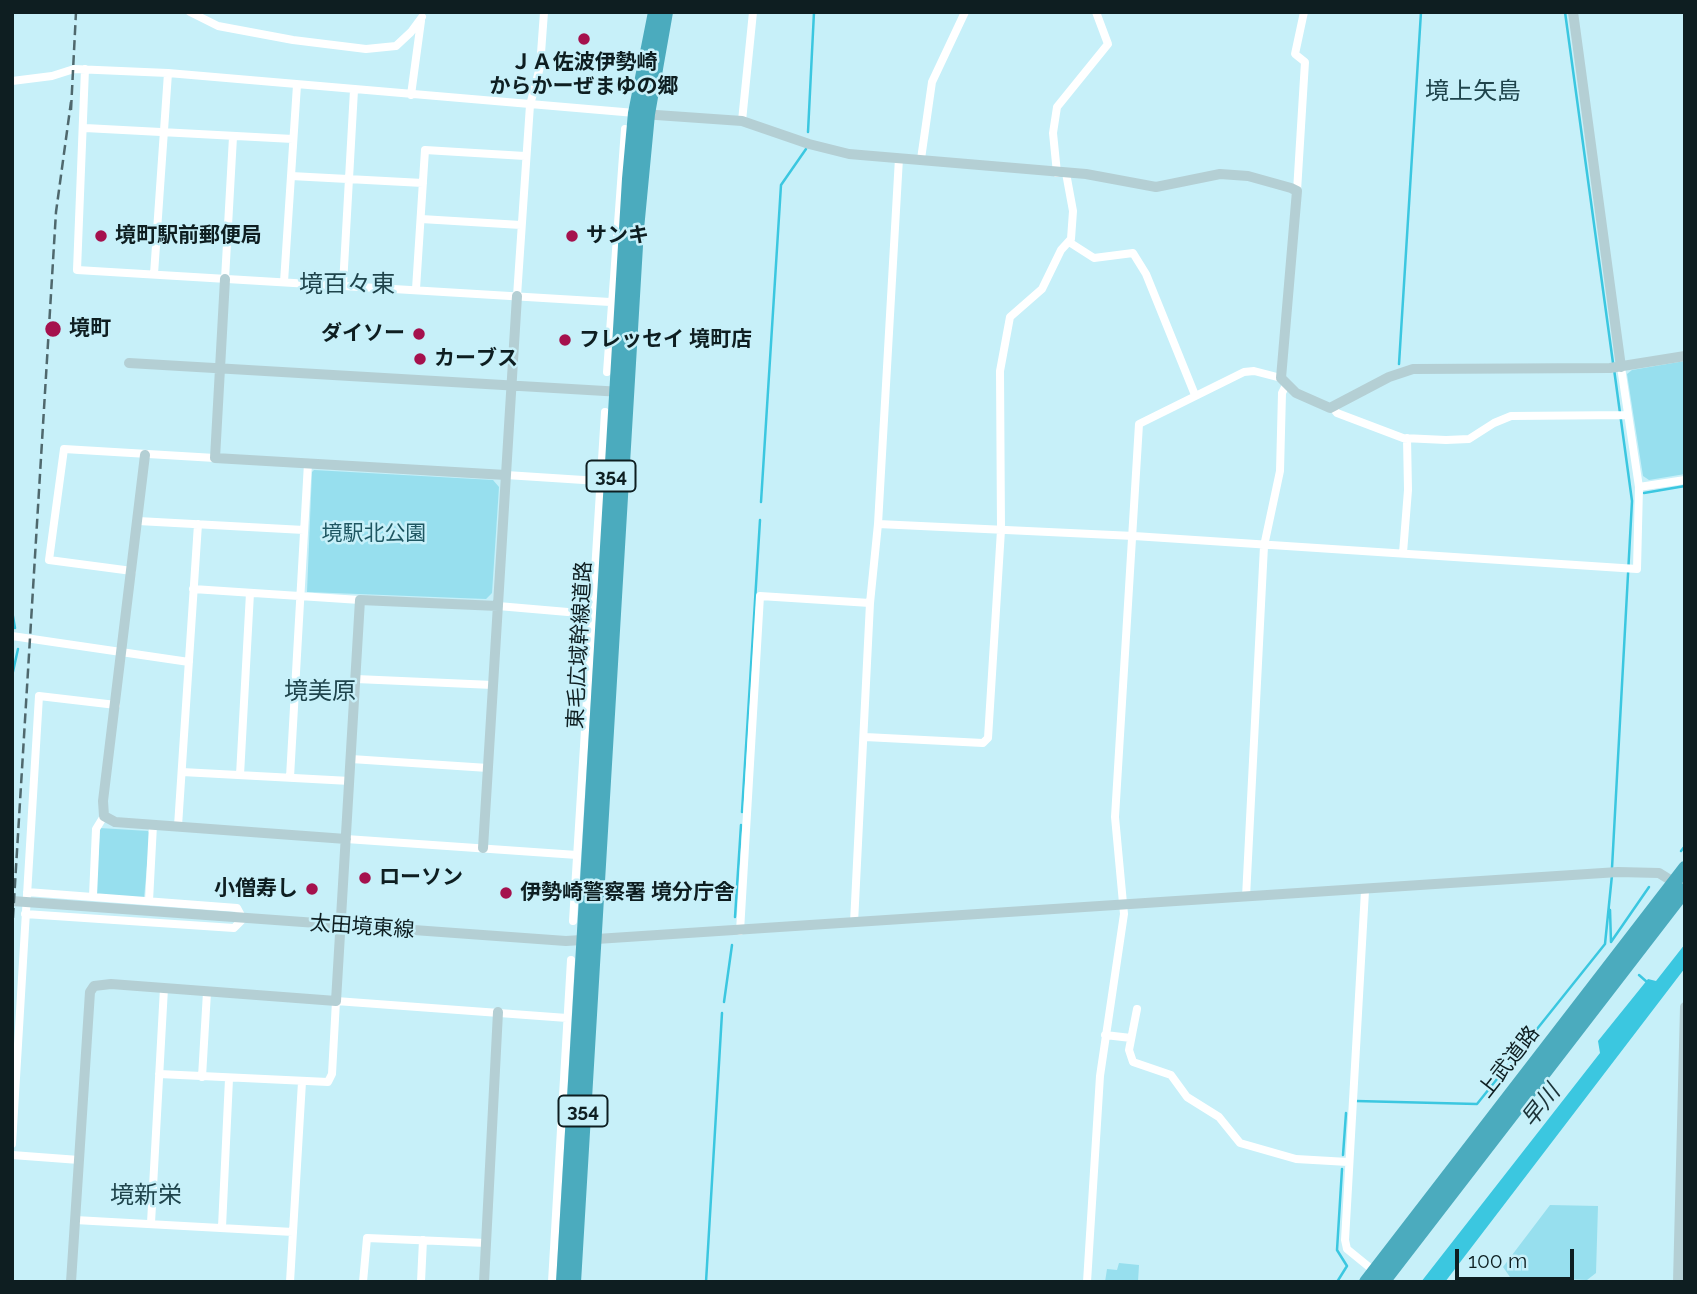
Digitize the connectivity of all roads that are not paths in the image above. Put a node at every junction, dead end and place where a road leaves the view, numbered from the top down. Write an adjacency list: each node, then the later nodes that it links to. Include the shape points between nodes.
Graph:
1 (190, 12): 10 (street, via 231,29 366,49 396,46)
2 (544, 12): 17 (street, via 540,67)
3 (655, 12): 18 (highway, 東毛広域幹線道路 / 354)
4 (666, 12): 18 (highway, 東毛広域幹線道路 / 354)
5 (753, 12): 19 (street)
6 (965, 12): 27 (street, via 932,82)
7 (1096, 12): 28 (street, via 1108,44 1057,107 1053,132)
8 (1304, 12): 32 (street, via 1295,54 1305,62)
9 (1573, 12): 48 (street)
10 (422, 14): 16 (street)
11 (85, 69): 12 (street); 13 (street); 20 (street)
12 (168, 73): 14 (street); 22 (street)
13 (12, 81)
14 (297, 85): 15 (street); 24 (street)
15 (354, 90): 16 (street); 30 (street)
16 (411, 95): 17 (street)
17 (530, 105): 18 (street); 25 (street)
18 (642, 114): 19 (street); 35 (highway, 東毛広域幹線道路 / 354); 53 (highway, 東毛広域幹線道路 / 354)
19 (742, 121): 26 (street, via 849,154)
20 (85, 128): 22 (street); 38 (street, via 77,270)
21 (625, 130): 36 (street)
22 (164, 131): 23 (street); 38 (street)
23 (233, 136): 24 (street); 39 (street)
24 (293, 139): 29 (street)
25 (525, 156): 31 (street, via 425,150); 34 (street)
26 (899, 158): 27 (street); 69 (street)
27 (921, 159): 28 (street)
28 (1061, 173): 32 (street, via 1156,187 1229,174); 37 (street, via 1073,211)
29 (291, 176): 30 (street); 40 (street)
30 (349, 180): 31 (street); 41 (street)
31 (423, 183): 33 (street)
32 (1297, 191): 51 (street)
33 (421, 219): 34 (street); 42 (street)
34 (521, 225): 43 (street)
35 (628, 229): 36 (street); 45 (highway, 東毛広域幹線道路 / 354)
36 (614, 239): 44 (street)
37 (1069, 242): 54 (street, via 1094,258 1133,253 1146,274); 71 (street, via 1047,282 1012,313 1007,325 999,394)
38 (154, 274): 39 (street)
39 (225, 279): 40 (street); 49 (street)
40 (284, 282): 41 (street)
41 (343, 285): 42 (street)
42 (416, 289): 43 (street)
43 (517, 296): 44 (street); 52 (street)
44 (610, 302): 45 (street)
45 (614, 327): 50 (street); 53 (highway, 東毛広域幹線道路 / 354)
46 (1685, 356): 48 (street)
47 (129, 363): 49 (street)
48 (1616, 367): 55 (street, via 1413,369); 57 (street)
49 (220, 368): 52 (street); 60 (street)
50 (607, 372)
51 (1283, 382): 54 (street, via 1250,371); 55 (street); 74 (street, via 1280,471)
52 (512, 385): 53 (street); 62 (street)
53 (622, 392): 67 (highway, 東毛広域幹線道路 / 354); 120 (highway, 東毛広域幹線道路 / 354)
54 (1195, 395): 73 (street, via 1139,425)
55 (1333, 408): 58 (street)
56 (605, 412): 64 (street)
57 (1628, 415): 58 (street, via 1511,416 1464,440); 65 (street)
58 (1407, 438): 75 (street)
59 (145, 455): 60 (street); 66 (street); 76 (street, via 64,449 49,560)
60 (215, 458): 61 (street)
61 (308, 463): 62 (street); 70 (street)
62 (506, 475): 64 (street); 82 (street)
63 (1685, 480): 65 (street)
64 (599, 481): 72 (street)
65 (1639, 487): 75 (street, via 1637,569)
66 (138, 521): 68 (street); 76 (street)
67 (609, 522): 72 (street); 98 (highway, 東毛広域幹線道路 / 354)
68 (198, 524): 70 (street); 77 (street)
69 (878, 524): 71 (street); 81 (street)
70 (304, 530): 79 (street)
71 (1001, 530): 73 (street); 90 (street, via 987,741)
72 (597, 534): 83 (street)
73 (1134, 536): 74 (street); 113 (street, via 1115,817)
74 (1264, 546): 75 (street); 110 (street)
75 (1403, 553)
76 (132, 571): 85 (street)
77 (193, 589): 78 (street); 86 (street)
78 (250, 593): 79 (street); 94 (street)
79 (300, 595): 80 (street); 95 (street)
80 (360, 600): 82 (street); 87 (street)
81 (870, 603): 90 (street); 119 (street, via 760,596)
82 (498, 606): 83 (street); 88 (street)
83 (591, 614): 97 (street)
84 (12, 636): 85 (street)
85 (123, 654): 86 (street); 89 (street)
86 (188, 662): 93 (street)
87 (356, 679): 88 (street); 91 (street)
88 (493, 685): 92 (street)
89 (116, 705): 99 (street); 108 (street, via 39,696)
90 (865, 737): 117 (street)
91 (351, 759): 92 (street); 96 (street)
92 (488, 768): 103 (street)
93 (181, 772): 94 (street); 101 (street)
94 (240, 775): 95 (street)
95 (290, 777): 96 (street)
96 (350, 781): 102 (street)
97 (581, 784): 98 (street); 104 (street)
98 (592, 806): 120 (highway, 東毛広域幹線道路 / 354)
99 (104, 816): 100 (street, via 115,822); 109 (street, via 96,829)
100 (153, 825): 101 (street); 112 (street)
101 (178, 826): 102 (street)
102 (346, 839): 103 (street); 118 (street)
103 (483, 848): 104 (street)
104 (577, 855): 116 (street)
105 (1685, 868): 106 (highway, 上武道路)
106 (1681, 887): 107 (street, 太田境東線, via 1659,873 1614,872); 147 (highway, 上武道路)
107 (1365, 891): 110 (street, 太田境東線); 140 (street)
108 (27, 892): 109 (street); 114 (street)
109 (93, 896): 112 (street)
110 (1246, 897): 113 (street, 太田境東線)
111 (12, 901): 115 (street, 太田境東線)
112 (149, 901): 115 (street, via 237,908)
113 (1125, 906): 117 (street, 太田境東線); 129 (street)
114 (25, 914): 115 (street, via 234,928); 137 (street)
115 (243, 919): 118 (street, 太田境東線)
116 (573, 921)
117 (854, 923): 119 (street, 太田境東線)
118 (341, 925): 120 (street, 太田境東線); 124 (street)
119 (740, 931): 120 (street, 太田境東線)
120 (588, 940): 135 (highway, 東毛広域幹線道路 / 354); 155 (highway, 東毛広域幹線道路 / 354)
121 (571, 960): 128 (street)
122 (164, 988): 123 (street); 131 (street); 139 (street, via 111,984 94,986 90,992)
123 (207, 992): 124 (street); 132 (street)
124 (336, 1001): 127 (street); 134 (street, via 331,1079)
125 (1685, 1007): 157 (street)
126 (1137, 1009): 130 (street)
127 (498, 1012): 128 (street); 146 (street)
128 (567, 1018): 136 (street)
129 (1105, 1035): 130 (street); 156 (street)
130 (1131, 1038): 140 (street, via 1133,1062 1171,1075 1187,1097 1219,1116 1240,1143 1296,1160)
131 (159, 1074): 132 (street); 142 (street)
132 (202, 1077): 133 (street)
133 (229, 1079): 134 (street); 143 (street)
134 (302, 1082): 144 (street)
135 (572, 1110): 136 (street); 154 (highway, 東毛広域幹線道路 / 354)
136 (560, 1130): 153 (street)
137 (12, 1144)
138 (12, 1155): 139 (street)
139 (79, 1160): 141 (street)
140 (1349, 1162): 147 (street, via 1346,1247)
141 (75, 1220): 142 (street); 148 (street)
142 (151, 1223): 143 (street)
143 (222, 1227): 144 (street)
144 (293, 1232): 149 (street)
145 (423, 1240): 146 (street); 150 (street, via 367,1238); 151 (street)
146 (486, 1243): 152 (street)
147 (1379, 1279)
148 (71, 1282)
149 (290, 1282)
150 (363, 1282)
151 (421, 1282)
152 (484, 1282)
153 (552, 1282)
154 (564, 1282)
155 (574, 1282)
156 (1087, 1282)
157 (1678, 1282)

